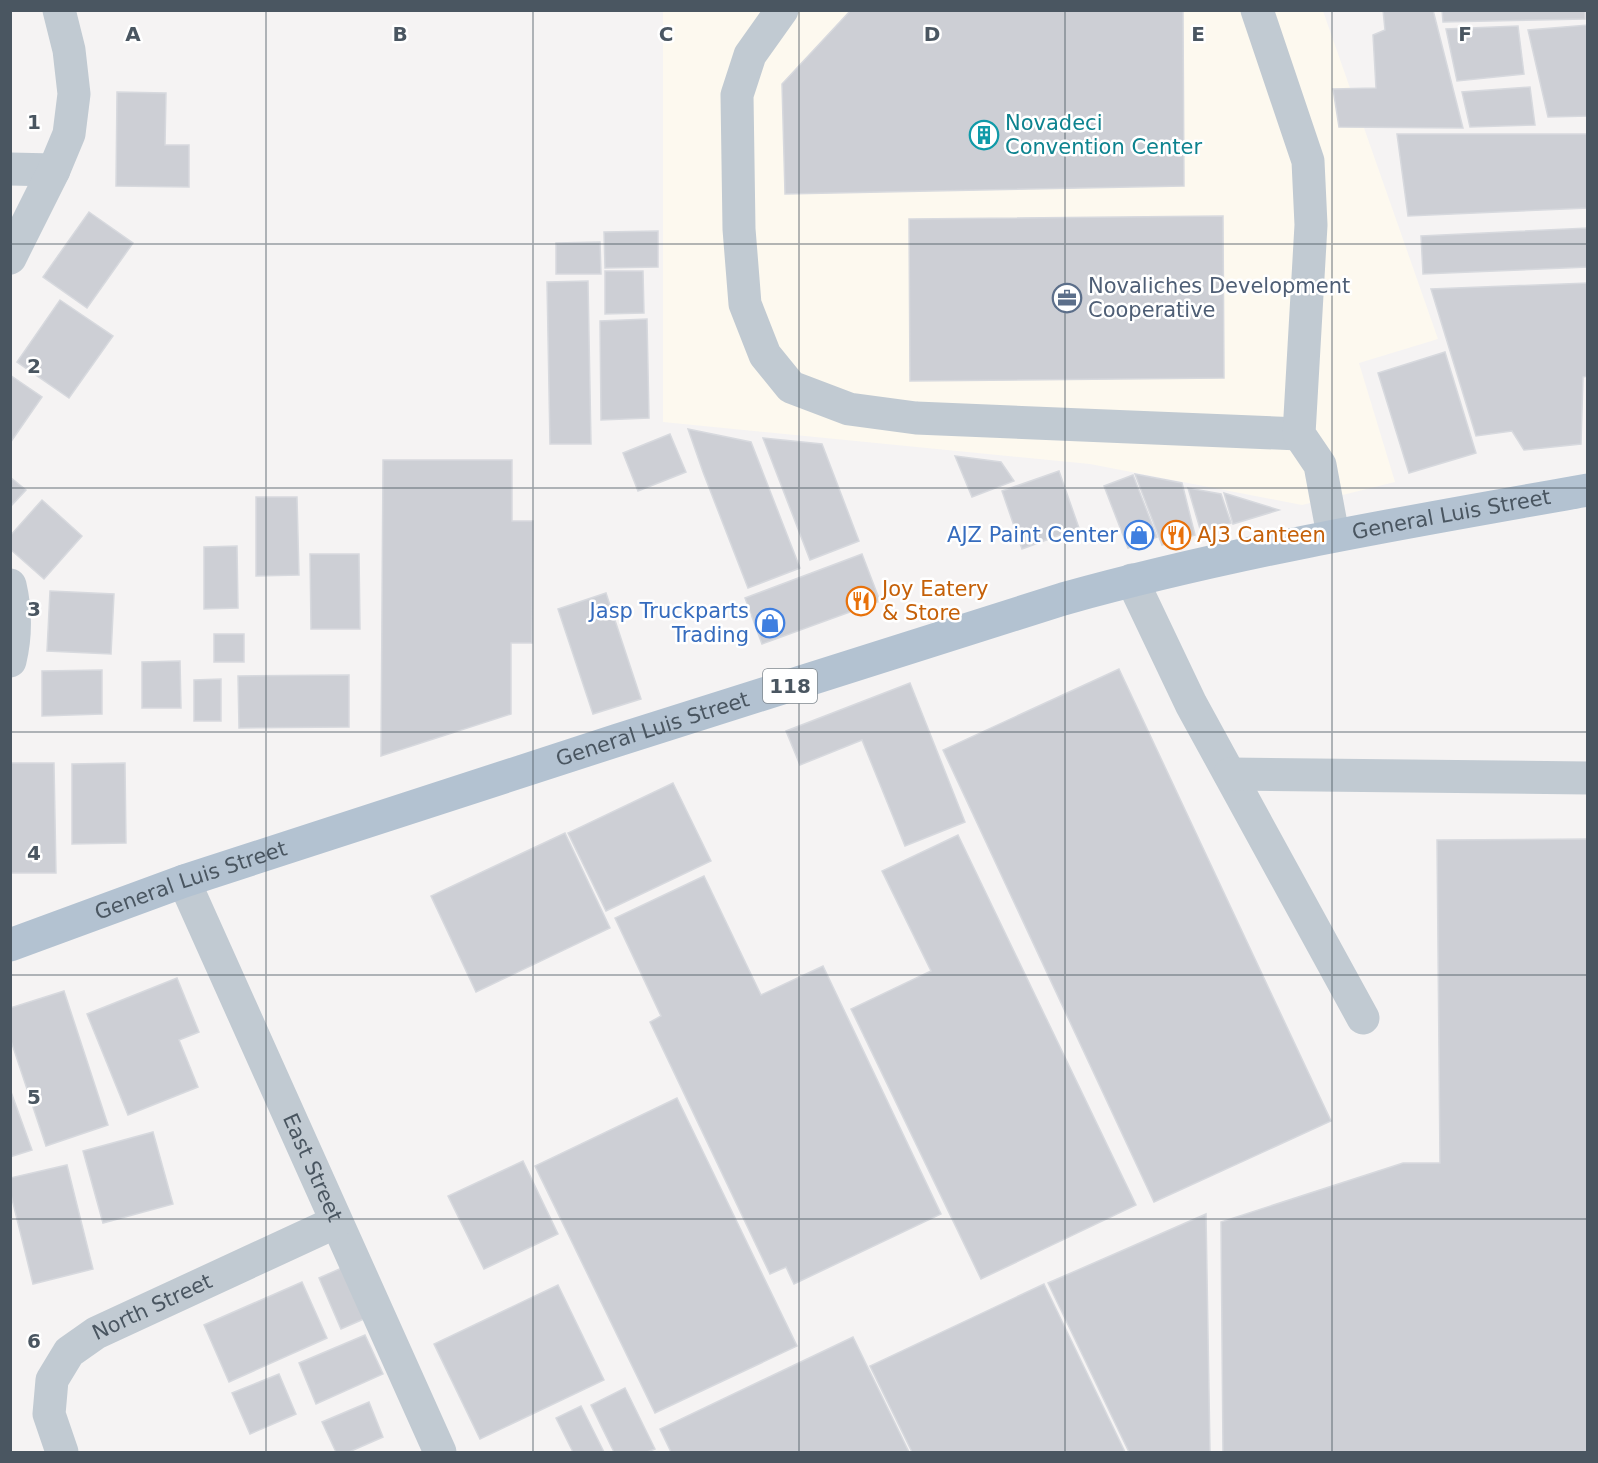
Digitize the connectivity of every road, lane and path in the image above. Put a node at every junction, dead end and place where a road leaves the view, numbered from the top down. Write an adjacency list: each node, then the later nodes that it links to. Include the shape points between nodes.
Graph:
1 (59, 10): 5 (street, via 74,94 69,134)
2 (782, 10): 7 (street, via 750,55 737,95 739,229 745,304 765,355 791,387 849,409 916,418)
3 (1257, 10): 7 (street, via 1308,161 1311,225)
4 (10, 169): 5 (street)
5 (54, 170): 6 (street)
6 (10, 258)
7 (1299, 434): 9 (street, via 1320,465)
8 (1587, 490): 9 (main road, General Luis Street / 118)
9 (1333, 536): 10 (main road, General Luis Street / 118)
10 (1132, 580): 13 (street, via 1191,704); 15 (main road, General Luis Street / 118, via 1027,610)
11 (10, 585): 12 (street, via 15,614)
12 (10, 661)
13 (1230, 774): 14 (street); 17 (street)
14 (1587, 778)
15 (184, 881): 16 (main road, General Luis Street / 118); 18 (street, East Street)
16 (10, 945)
17 (1363, 1018)
18 (336, 1222): 19 (street, North Street, via 96,1333 69,1352 52,1380 50,1414); 20 (street, East Street)
19 (62, 1452)
20 (440, 1452)

